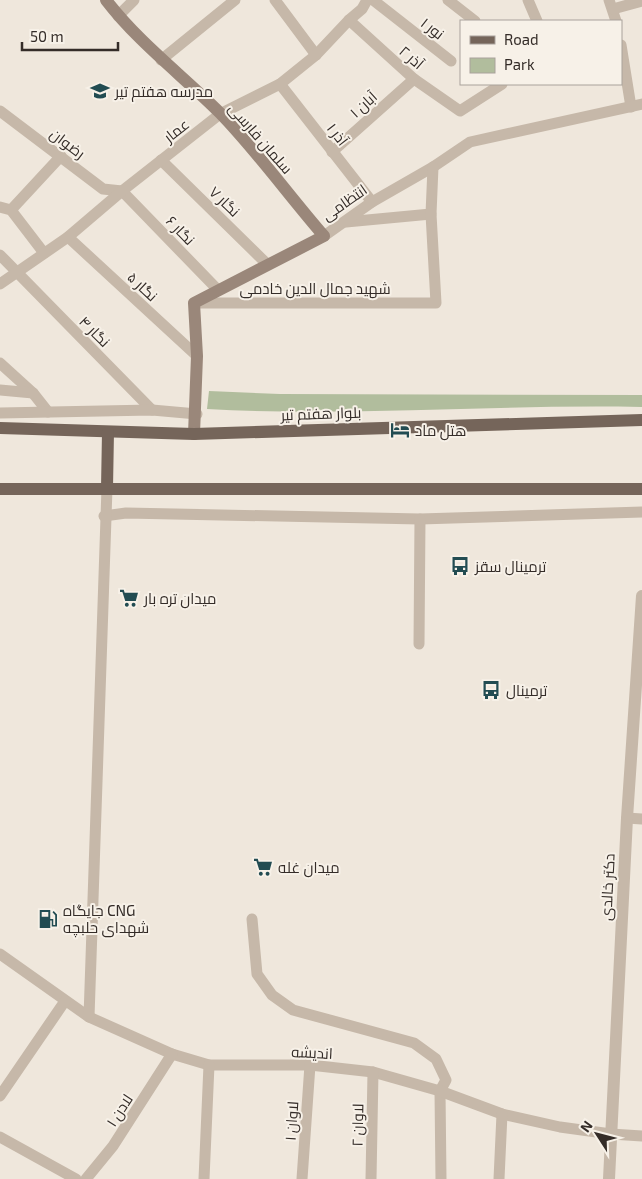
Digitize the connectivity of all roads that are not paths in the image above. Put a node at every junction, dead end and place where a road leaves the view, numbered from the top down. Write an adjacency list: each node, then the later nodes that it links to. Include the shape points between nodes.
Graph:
1 (106, 0): 12 (main road, سلمان فارسی)
2 (134, 0): 12 (street)
3 (235, 0): 19 (street)
4 (275, 0): 18 (street)
5 (353, 0): 11 (street)
6 (373, 0): 20 (street, نور ۱)
7 (448, 0): 14 (street)
8 (528, 0): 15 (street)
9 (642, 1): 10 (street)
10 (611, 4): 16 (street)
11 (364, 5): 13 (street, عمار)
12 (118, 16): 19 (main road, سلمان فارسی)
13 (349, 20): 18 (street, عمار); 21 (street, آذر ۲)
14 (474, 20)
15 (537, 20)
16 (616, 20)
17 (622, 49): 24 (street)
18 (316, 55): 22 (street, عمار)
19 (162, 60): 25 (main road, سلمان فارسی)
20 (451, 61)
21 (414, 79): 23 (street, آذر ۲, via 460,111); 27 (street, آبان ۱)
22 (280, 84): 25 (street, عمار); 27 (street, آذر ۱)
23 (500, 85)
24 (637, 105): 30 (street, انتظامی, via 470,142)
25 (220, 114): 29 (street, عمار); 36 (main road, سلمان فارسی)
26 (2, 117): 28 (street, رضوان)
27 (332, 152): 32 (street, آذر ۱)
28 (61, 156): 31 (street, رضوان, via 103,189); 33 (street)
29 (161, 160): 31 (street, عمار); 40 (street, نگار ۷)
30 (433, 167): 32 (street, انتظامی); 34 (street)
31 (122, 191): 37 (street, عمار); 43 (street, نگار ۶)
32 (372, 202): 35 (street, انتظامی)
33 (5, 209): 38 (street)
34 (431, 214): 35 (street); 44 (street, شهید جمال الدین خادمی, via 436,303)
35 (345, 222): 36 (street, انتظامی)
36 (324, 236): 40 (main road, انتظامی)
37 (68, 238): 38 (street, عمار); 45 (street, نگار ۵)
38 (44, 253): 41 (street, عمار)
39 (0, 255): 41 (street, نگار ۴)
40 (267, 264): 43 (main road, انتظامی)
41 (17, 273): 42 (street, عمار); 49 (street, نگار ۴)
42 (0, 284)
43 (218, 290): 44 (main road, انتظامی)
44 (194, 303): 45 (main road)
45 (197, 356): 52 (main road)
46 (0, 363): 48 (street)
47 (0, 390): 48 (street)
48 (33, 393): 50 (street)
49 (152, 410): 50 (street); 52 (street)
50 (48, 412): 51 (street)
51 (0, 413)
52 (197, 414): 56 (main road)
53 (642, 420): 56 (main road, بلوار هفتم تیر)
54 (0, 428): 55 (main road, بلوار هفتم تیر)
55 (108, 432): 56 (main road, بلوار هفتم تیر); 57 (main road)
56 (194, 434)
57 (106, 488): 58 (main road); 59 (main road); 61 (street)
58 (0, 489)
59 (642, 489)
60 (642, 512): 62 (street)
61 (104, 516): 62 (street, via 126,513); 70 (street)
62 (420, 519): 64 (street)
63 (642, 596): 65 (street, دکتر خالدی)
64 (419, 644)
65 (627, 818): 66 (street); 78 (street, دکتر خالدی)
66 (642, 819)
67 (252, 919): 75 (street, via 257,974 272,995 293,1010 414,1044 436,1059 446,1080)
68 (0, 954): 69 (street, اندیشه)
69 (65, 1001): 70 (street, اندیشه); 76 (street)
70 (89, 1017): 71 (street, اندیشه)
71 (172, 1054): 72 (street, اندیشه); 82 (street, لادن ۱, via 113,1146)
72 (209, 1065): 73 (street, اندیشه); 83 (street)
73 (310, 1065): 74 (street, اندیشه); 84 (street, لاوان ۱)
74 (373, 1072): 75 (street, اندیشه); 85 (street, لاوان ۲)
75 (440, 1091): 77 (street, اندیشه); 86 (street)
76 (0, 1096)
77 (502, 1114): 78 (street, اندیشه); 87 (street)
78 (611, 1134): 79 (street, اندیشه); 88 (street, دکتر خالدی)
79 (642, 1136)
80 (0, 1137): 81 (street)
81 (76, 1179)
82 (86, 1179)
83 (204, 1179)
84 (302, 1179)
85 (371, 1179)
86 (441, 1179)
87 (499, 1179)
88 (609, 1179)

